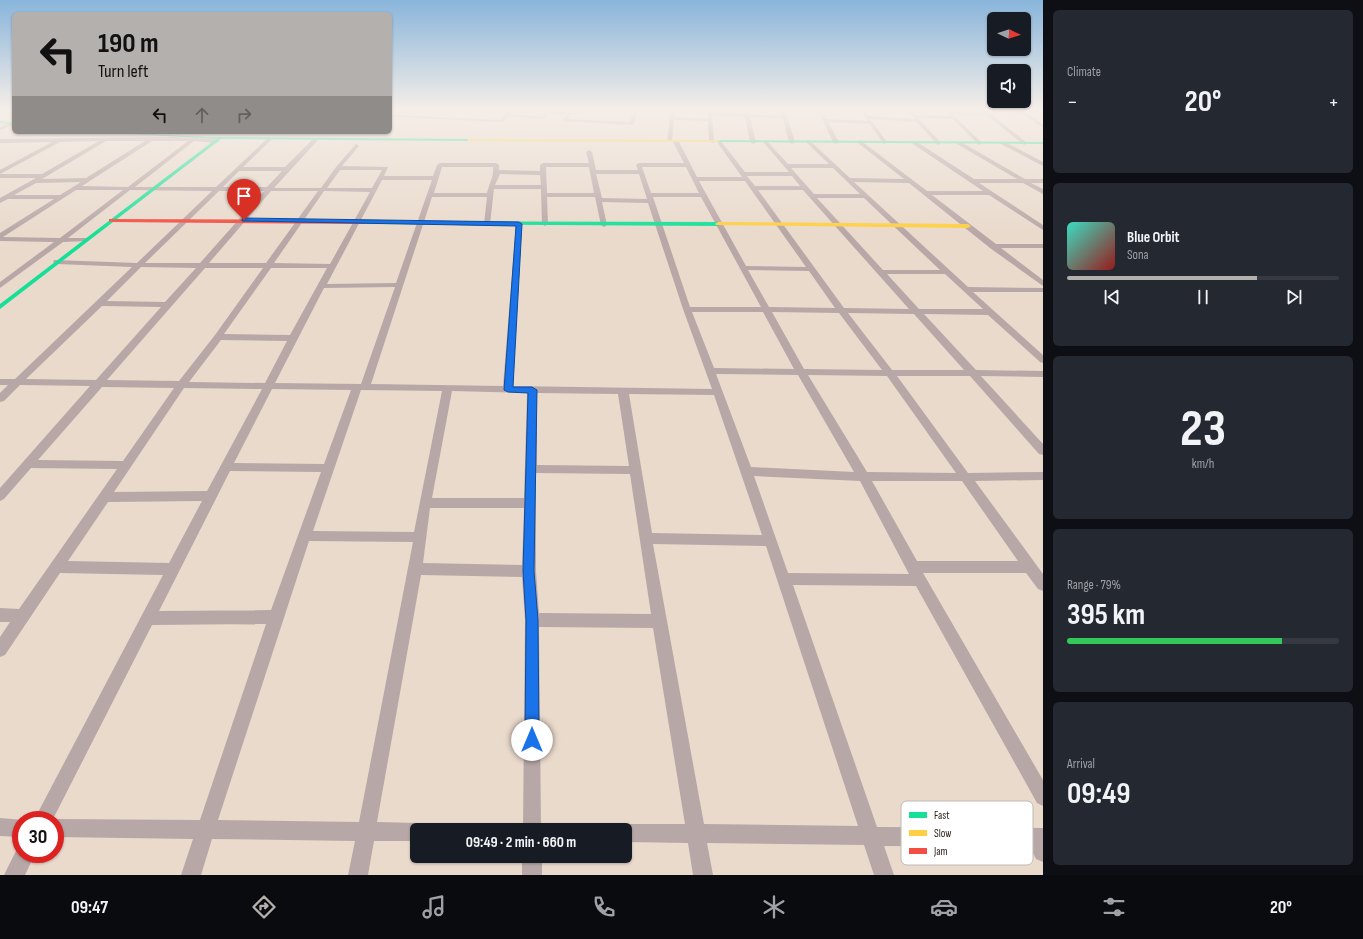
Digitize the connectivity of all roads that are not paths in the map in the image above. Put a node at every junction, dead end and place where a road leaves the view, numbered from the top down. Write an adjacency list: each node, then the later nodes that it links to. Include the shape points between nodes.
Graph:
1 (40, 151): 26 (street)
2 (82, 151): 33 (street)
3 (132, 151): 38 (street)
4 (179, 151): 48 (street)
5 (199, 151): 53 (street)
6 (257, 151): 24 (street)
7 (305, 151): 25 (street)
8 (352, 151): 23 (street)
9 (679, 151): 20 (street)
10 (724, 151): 34 (street)
11 (773, 151): 21 (street)
12 (818, 151): 22 (street)
13 (871, 151): 41 (street)
14 (926, 151): 43 (street)
15 (972, 151): 44 (street)
16 (1018, 151): 18 (street)
17 (590, 152): 19 (street)
18 (1043, 164)
19 (592, 165): 28 (street); 30 (street, via 543,165)
20 (688, 165): 29 (street, via 639,165); 37 (street)
21 (785, 166): 22 (street); 31 (street)
22 (834, 166): 39 (street)
23 (338, 168): 35 (street, via 386,168); 54 (street)
24 (239, 169): 25 (street); 49 (street)
25 (287, 169): 50 (street)
26 (0, 172)
27 (497, 172): 30 (street); 36 (street, via 496,165 440,165); 45 (street)
28 (593, 172): 29 (street); 67 (street)
29 (641, 172): 68 (street)
30 (543, 173): 46 (street)
31 (792, 174): 34 (street); 52 (street)
32 (0, 176): 33 (street)
33 (43, 176): 40 (street)
34 (746, 176): 37 (street); 51 (street)
35 (381, 178): 36 (street); 55 (street)
36 (435, 178): 59 (street)
37 (696, 179): 62 (street)
38 (86, 180): 40 (street); 47 (street)
39 (848, 180): 41 (street); 65 (street)
40 (35, 181): 63 (street)
41 (910, 181): 56 (street)
42 (1043, 181): 44 (street)
43 (972, 182): 44 (street); 58 (street)
44 (1025, 182): 57 (street)
45 (491, 187): 46 (street); 60 (street)
46 (544, 187): 61 (street)
47 (75, 188): 48 (street); 66 (street)
48 (130, 188): 53 (street); 90 (street)
49 (218, 188): 50 (street); 53 (street); 71 (street)
50 (271, 188): 54 (street); 72 (street)
51 (754, 188): 52 (street); 82 (street)
52 (805, 188): 64 (street)
53 (152, 189): 70 (street)
54 (323, 189): 55 (street); 73 (street)
55 (374, 190): 74 (street)
56 (925, 192): 58 (street); 85 (street)
57 (1043, 192)
58 (990, 193): 88 (street)
59 (430, 195): 60 (street); 75 (street)
60 (490, 195): 76 (street)
61 (544, 195): 67 (street); 78 (street)
62 (703, 195): 68 (street); 79 (street)
63 (8, 196): 66 (street); 69 (street)
64 (811, 196): 65 (street); 83 (street)
65 (865, 196): 84 (street)
66 (62, 197): 87 (street)
67 (600, 198): 68 (street); 80 (street)
68 (649, 198): 81 (street)
69 (0, 201)
70 (112, 220): 71 (street); 91 (street)
71 (186, 220): 72 (street); 96 (street)
72 (244, 220): 73 (street); 95 (street)
73 (299, 221): 74 (street); 97 (street)
74 (358, 221): 75 (street); 98 (street)
75 (421, 222): 76 (street); 103 (street)
76 (487, 224): 77 (street)
77 (519, 224): 78 (street); 132 (street)
78 (545, 224): 80 (street)
79 (719, 224): 81 (street); 82 (street); 99 (street)
80 (604, 225): 81 (street)
81 (659, 225): 112 (street)
82 (780, 225): 83 (street); 100 (street)
83 (838, 225): 84 (street); 101 (street)
84 (897, 226): 85 (street); 102 (street)
85 (968, 226): 92 (street)
86 (0, 227): 87 (street)
87 (13, 227): 89 (street)
88 (1043, 228)
89 (0, 237): 90 (street)
90 (62, 239): 91 (street); 105 (street)
91 (86, 240): 94 (street)
92 (993, 246): 93 (street); 104 (street)
93 (1043, 246)
94 (57, 262): 96 (street); 111 (street)
95 (204, 264): 96 (street); 97 (street); 110 (street)
96 (138, 265): 109 (street)
97 (269, 265): 98 (street); 117 (street)
98 (332, 266): 106 (street)
99 (744, 268): 100 (street); 113 (street)
100 (812, 269): 114 (street)
101 (880, 272): 102 (street); 115 (street)
102 (947, 272): 107 (street)
103 (400, 284): 106 (street); 130 (street)
104 (1043, 284)
105 (0, 286)
106 (321, 286): 118 (street)
107 (966, 289): 108 (street); 116 (street)
108 (1043, 290)
109 (100, 303): 110 (street); 126 (street)
110 (167, 305): 127 (street)
111 (0, 307)
112 (687, 310): 113 (street); 120 (street)
113 (768, 310): 114 (street); 121 (street)
114 (841, 310): 115 (street); 122 (street)
115 (915, 310): 116 (street); 123 (street)
116 (990, 312): 119 (street)
117 (218, 337): 118 (street); 128 (street)
118 (293, 338): 129 (street)
119 (1043, 360)
120 (710, 371): 121 (street); 135 (street)
121 (801, 372): 122 (street); 145 (street)
122 (890, 373): 123 (street); 146 (street)
123 (974, 374): 124 (street); 137 (street)
124 (1043, 374)
125 (0, 382): 126 (street)
126 (18, 382): 127 (street); 136 (street)
127 (99, 383): 128 (street); 138 (street)
128 (181, 385): 129 (street); 139 (street)
129 (269, 385): 130 (street); 140 (street)
130 (361, 387): 131 (street); 141 (street)
131 (447, 389): 132 (street); 151 (street)
132 (508, 390): 133 (street)
133 (532, 390): 134 (street); 142 (street)
134 (623, 391): 135 (street); 143 (street)
135 (718, 392): 144 (street)
136 (0, 399)
137 (1043, 450)
138 (28, 464): 139 (street); 148 (street)
139 (126, 465): 150 (street)
140 (226, 467): 141 (street); 149 (street)
141 (329, 468): 153 (street)
142 (531, 468): 143 (street); 152 (street)
143 (636, 470): 155 (street)
144 (747, 471): 145 (street); 156 (street)
145 (863, 476): 146 (street); 158 (street)
146 (964, 476): 147 (street); 159 (street)
147 (1043, 476)
148 (0, 496)
149 (210, 496): 150 (street); 160 (street)
150 (104, 497): 157 (street)
151 (425, 503): 152 (street); 154 (street)
152 (530, 503): 162 (street)
153 (304, 536): 154 (street); 168 (street)
154 (421, 537): 161 (street)
155 (646, 538): 156 (street); 171 (street)
156 (770, 541): 163 (street)
157 (57, 567): 160 (street); 167 (street)
158 (912, 567): 159 (street); 164 (street)
159 (1029, 567): 165 (street)
160 (173, 569): 169 (street)
161 (415, 569): 162 (street); 180 (street)
162 (529, 571): 170 (street)
163 (783, 580): 164 (street); 184 (street)
164 (920, 580): 173 (street)
165 (1042, 582)
166 (0, 615): 167 (street)
167 (23, 616): 172 (street)
168 (276, 617): 169 (street); 179 (street)
169 (149, 618): 174 (street)
170 (532, 620): 171 (street); 175 (street)
171 (659, 621): 183 (street)
172 (0, 650)
173 (1043, 797)
174 (48, 811)
175 (532, 823)
176 (0, 827): 177 (street)
177 (12, 828)
178 (64, 828): 179 (street)
179 (207, 829): 180 (street); 189 (street)
180 (365, 832): 181 (street); 190 (street)
181 (410, 832)
182 (632, 833): 183 (street)
183 (696, 834): 184 (street); 192 (street)
184 (871, 836): 185 (street); 193 (street)
185 (901, 837)
186 (20, 863): 188 (street)
187 (532, 863): 191 (street)
188 (14, 875)
189 (191, 875)
190 (358, 875)
191 (532, 875)
192 (703, 875)
193 (884, 875)

